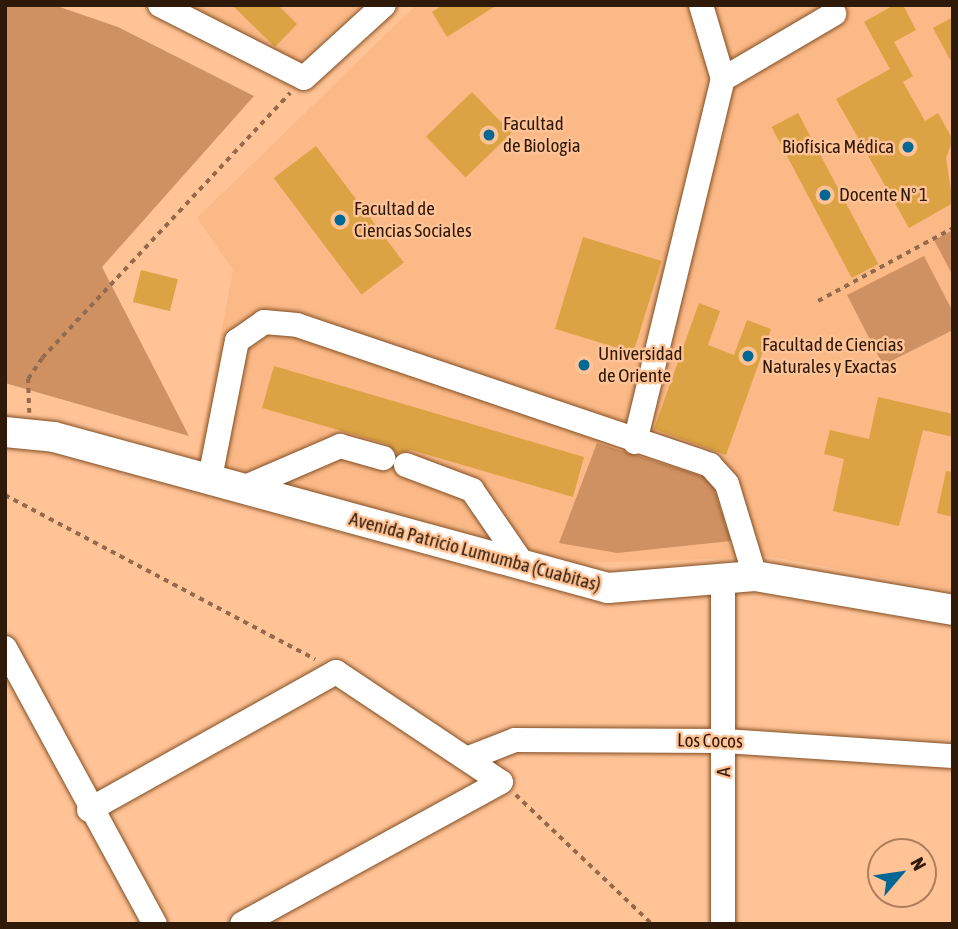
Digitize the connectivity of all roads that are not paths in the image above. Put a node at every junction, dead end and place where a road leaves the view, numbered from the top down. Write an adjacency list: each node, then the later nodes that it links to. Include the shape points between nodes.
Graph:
1 (159, 5): 2 (street, via 304,78)
2 (384, 5)
3 (701, 5): 5 (street)
4 (834, 14): 5 (street)
5 (723, 79): 7 (street)
6 (14, 430): 8 (main road, Avenida Patricio Lumumba (Cuabitas))
7 (635, 442): 8 (street, via 297,325 264,322 237,341); 11 (street, via 721,471)
8 (210, 478): 9 (main road, Avenida Patricio Lumumba (Cuabitas))
9 (243, 488): 10 (main road, Avenida Patricio Lumumba (Cuabitas)); 10 (street, via 340,446 395,461 472,490)
10 (525, 567): 12 (main road, Avenida Patricio Lumumba (Cuabitas), via 608,588)
11 (755, 576): 12 (main road, Avenida Patricio Lumumba (Cuabitas)); 13 (main road, Avenida Patricio Lumumba (Cuabitas))
12 (723, 578): 15 (street, A)
13 (953, 610)
14 (5, 648): 18 (street)
15 (725, 741): 16 (street, Los Cocos); 17 (street, Los Cocos, via 515,740); 21 (street, A)
16 (953, 756)
17 (470, 758): 18 (street, via 336,672); 20 (street, via 501,782)
18 (89, 810): 19 (street)
19 (155, 924)
20 (242, 924)
21 (723, 924)

